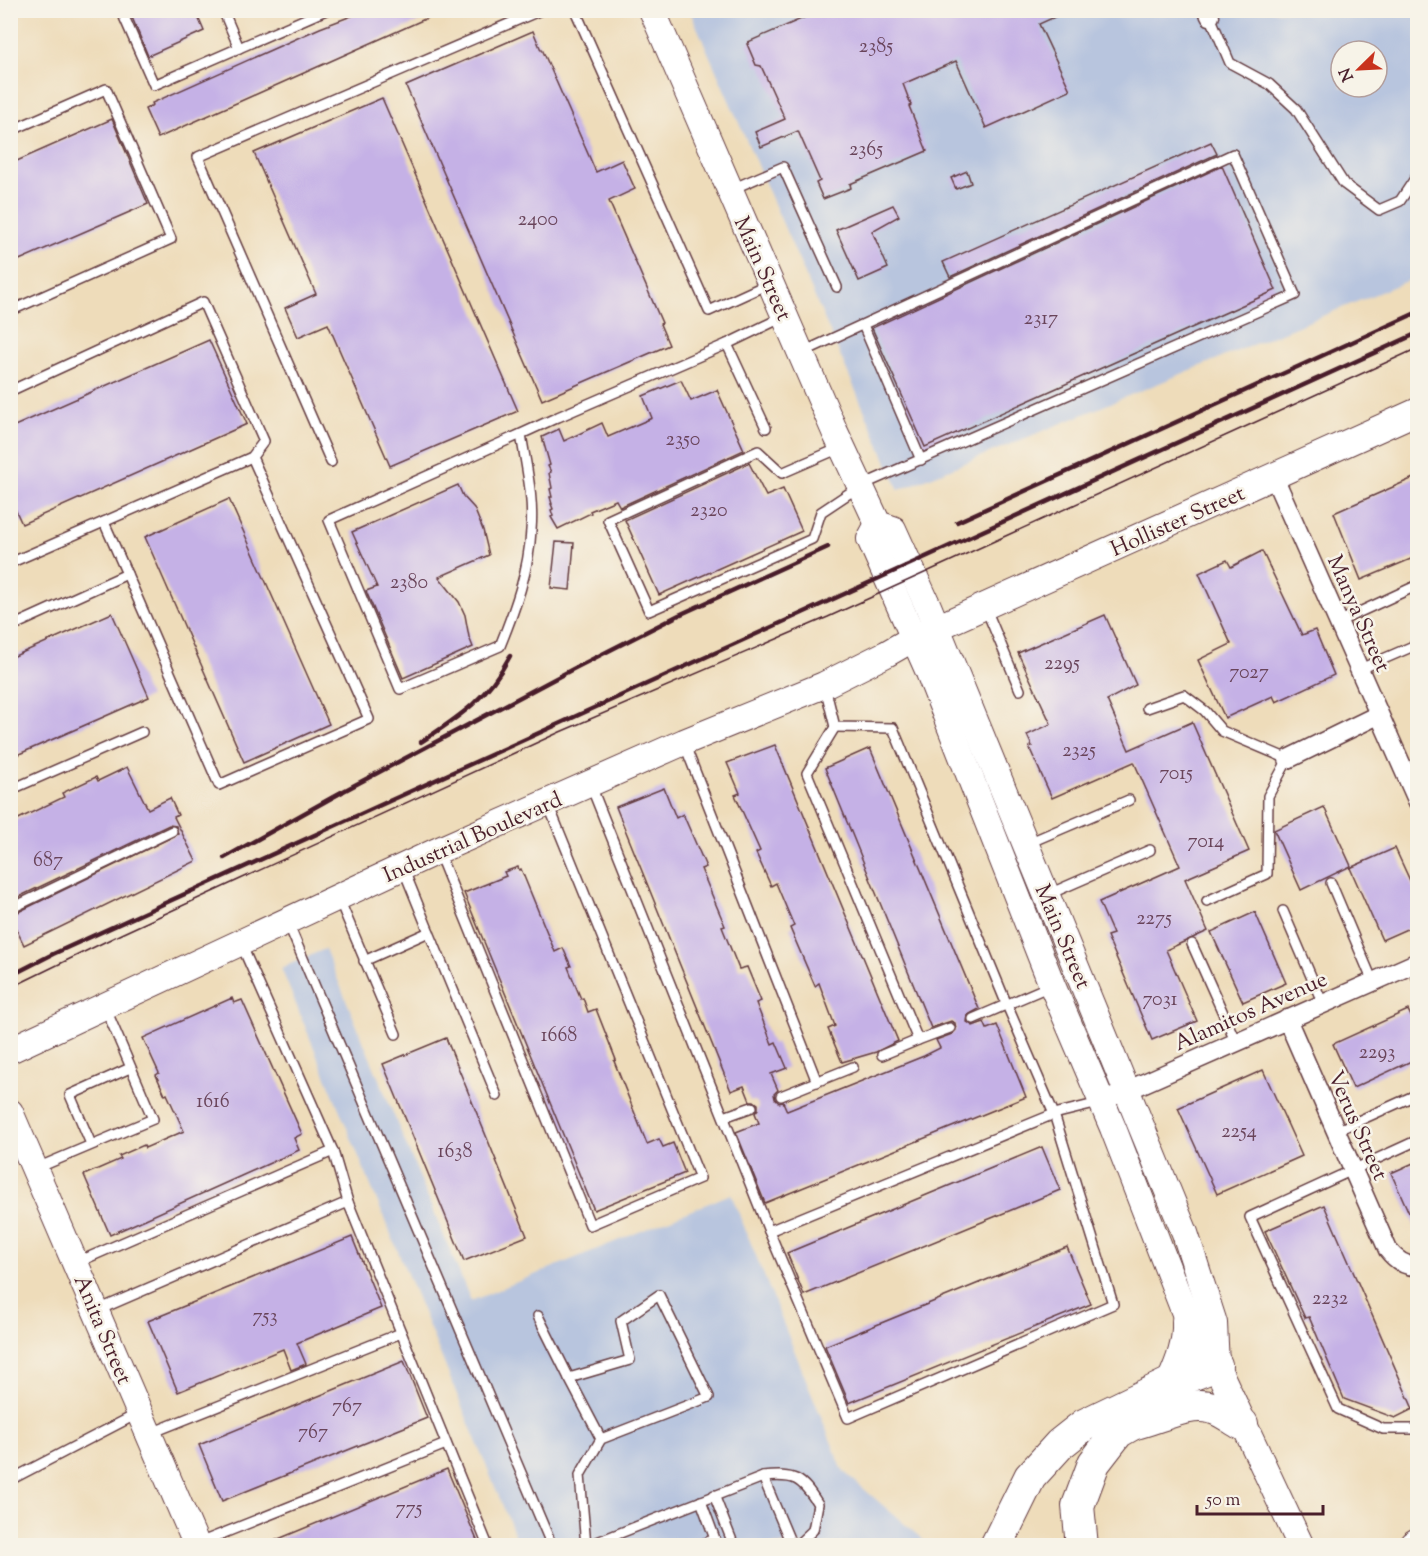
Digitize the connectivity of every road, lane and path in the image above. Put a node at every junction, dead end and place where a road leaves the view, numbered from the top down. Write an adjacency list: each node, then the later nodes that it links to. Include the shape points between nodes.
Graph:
1 (120, 10): 8 (lane, via 154,85)
2 (223, 10): 8 (lane)
3 (326, 10): 8 (lane)
4 (541, 10): 26 (lane, via 198,157)
5 (575, 10): 12 (lane, via 709,311)
6 (661, 13): 11 (main road, Main Street)
7 (1209, 14): 10 (lane, via 1230,63 1269,84 1296,109 1344,184 1379,210 1400,201)
8 (239, 48)
9 (10, 131): 14 (lane, via 106,89 171,239)
10 (1418, 174)
11 (730, 189): 12 (main road, Main Street); 13 (lane, via 783,166)
12 (770, 283): 15 (main road, Main Street)
13 (837, 287)
14 (10, 311)
15 (785, 316): 17 (lane); 18 (main road, Main Street)
16 (863, 325): 18 (lane); 25 (lane); 25 (lane, via 1233,154 1295,296)
17 (727, 344): 21 (lane); 22 (lane)
18 (801, 353): 23 (main road, Main Street)
19 (10, 391): 24 (lane, via 203,303 264,441)
20 (1418, 411): 27 (main road, Hollister Street)
21 (766, 428)
22 (521, 434): 22 (lane, via 329,520 400,689 500,646 520,597 531,530)
23 (842, 447): 28 (main road, Main Street); 28 (lane, via 782,473 758,452 608,520 649,611 812,539 820,512)
24 (252, 457): 29 (lane); 31 (lane, via 369,719 219,785)
25 (921, 460): 28 (lane)
26 (331, 462)
27 (1274, 477): 33 (main road, Hollister Street); 34 (street, Manya Street)
28 (860, 486): 36 (main road, Main Street, via 878,524 893,529)
29 (104, 522): 30 (lane); 31 (lane)
30 (10, 563)
31 (128, 574): 35 (lane)
32 (1418, 585): 34 (lane)
33 (985, 607): 36 (main road, Hollister Street); 40 (lane)
34 (1338, 622): 38 (street, Manya Street)
35 (10, 627)
36 (925, 633): 39 (main road, Industrial Boulevard); 53 (main road, Main Street); 70 (main road, Main Street)
37 (1418, 644): 38 (lane)
38 (1358, 670): 42 (street, Manya Street)
39 (824, 685): 43 (lane); 45 (main road, Industrial Boulevard)
40 (1020, 690)
41 (1147, 708): 46 (lane, via 1184,695 1222,731)
42 (1378, 715): 46 (street); 51 (street, Manya Street)
43 (835, 727): 72 (lane, via 893,728); 78 (lane, via 807,774)
44 (142, 732): 48 (lane)
45 (684, 742): 47 (main road, Industrial Boulevard); 84 (lane)
46 (1288, 759): 60 (lane, via 1268,796 1267,874)
47 (591, 783): 50 (main road, Industrial Boulevard); 93 (lane)
48 (10, 790)
49 (1129, 800): 53 (lane)
50 (547, 801): 54 (main road, Industrial Boulevard); 54 (lane, via 700,1178 590,1225)
51 (1418, 802)
52 (172, 831): 61 (lane)
53 (1026, 844): 58 (main road, Main Street)
54 (437, 850): 56 (main road, Industrial Boulevard)
55 (1150, 850): 58 (lane)
56 (403, 867): 59 (main road, Industrial Boulevard); 64 (lane)
57 (1331, 883): 69 (lane)
58 (1047, 895): 85 (main road, Main Street)
59 (338, 897): 63 (main road, Industrial Boulevard); 67 (lane)
60 (1207, 901)
61 (10, 909)
62 (1283, 911): 71 (lane)
63 (287, 920): 65 (main road, Industrial Boulevard); 124 (lane)
64 (429, 932): 67 (lane); 87 (lane)
65 (240, 942): 73 (main road, Industrial Boulevard); 97 (lane)
66 (1192, 944): 79 (lane)
67 (364, 961): 77 (lane)
68 (1415, 969): 69 (street, Alamitos Avenue)
69 (1373, 982): 71 (street, Alamitos Avenue)
70 (1052, 986): 72 (lane); 89 (main road, Main Street)
71 (1323, 1004): 75 (street, Alamitos Avenue)
72 (1007, 1005): 74 (lane); 92 (lane)
73 (105, 1006): 80 (main road, Industrial Boulevard); 83 (lane)
74 (973, 1019)
75 (1287, 1019): 79 (street, Alamitos Avenue); 94 (street, Verus Street)
76 (951, 1028): 78 (lane)
77 (396, 1035)
78 (918, 1040): 81 (lane)
79 (1236, 1042): 85 (street, Alamitos Avenue)
80 (10, 1050)
81 (882, 1055)
82 (853, 1067): 84 (lane)
83 (130, 1068): 96 (lane, via 70,1095); 96 (lane, via 153,1119)
84 (817, 1082): 88 (lane)
85 (1127, 1090): 89 (street, Alamitos Avenue); 108 (main road, Main Street, via 1185,1233 1214,1323)
86 (1418, 1094): 94 (lane)
87 (497, 1096)
88 (781, 1096)
89 (1101, 1102): 92 (lane); 106 (main road, Main Street)
90 (752, 1107): 93 (lane)
91 (10, 1112): 98 (main road, Anita Street)
92 (1054, 1114): 101 (lane); 101 (lane, via 1113,1304 848,1418)
93 (724, 1117): 101 (lane)
94 (1336, 1131): 99 (street, Verus Street)
95 (1418, 1140): 99 (lane)
96 (92, 1144): 98 (lane)
97 (333, 1151): 100 (lane); 102 (lane)
98 (35, 1169): 102 (main road, Anita Street)
99 (1352, 1169): 103 (street, Verus Street, via 1388,1250 1396,1260); 114 (lane, via 1250,1217 1338,1409 1383,1429)
100 (348, 1202): 104 (lane); 107 (lane)
101 (769, 1231)
102 (76, 1263): 104 (main road, Anita Street)
103 (1418, 1266)
104 (96, 1310): 111 (main road, Anita Street)
105 (538, 1316): 109 (lane)
106 (1188, 1321): 108 (main road, Main Street); 110 (highway, via 1185,1355)
107 (401, 1333): 111 (lane); 116 (lane)
108 (1219, 1373): 110 (highway); 112 (highway); 113 (main road, Main Street)
109 (570, 1378): 115 (lane); 115 (lane, via 630,1360 621,1321 659,1295 709,1397)
110 (1173, 1383): 129 (highway, via 1084,1425 1060,1444 1030,1477)
111 (145, 1423): 118 (lane); 122 (main road, Anita Street)
112 (1131, 1424): 113 (highway, via 1188,1406 1212,1407); 130 (highway, via 1118,1432 1094,1463 1078,1506)
113 (1242, 1424): 131 (main road, Main Street)
114 (1418, 1429)
115 (600, 1438): 125 (lane, via 580,1475)
116 (447, 1444): 122 (lane); 123 (lane)
117 (763, 1477): 119 (lane); 128 (lane); 128 (lane, via 786,1474 805,1484 818,1504 813,1530)
118 (10, 1480)
119 (714, 1495): 120 (lane); 127 (lane)
120 (700, 1501): 121 (lane); 125 (lane)
121 (717, 1542): 126 (lane)
122 (197, 1545)
123 (488, 1545)
124 (552, 1545)
125 (586, 1545)
126 (698, 1545)
127 (734, 1545)
128 (794, 1545)
129 (996, 1545)
130 (1082, 1545)
131 (1301, 1545)

